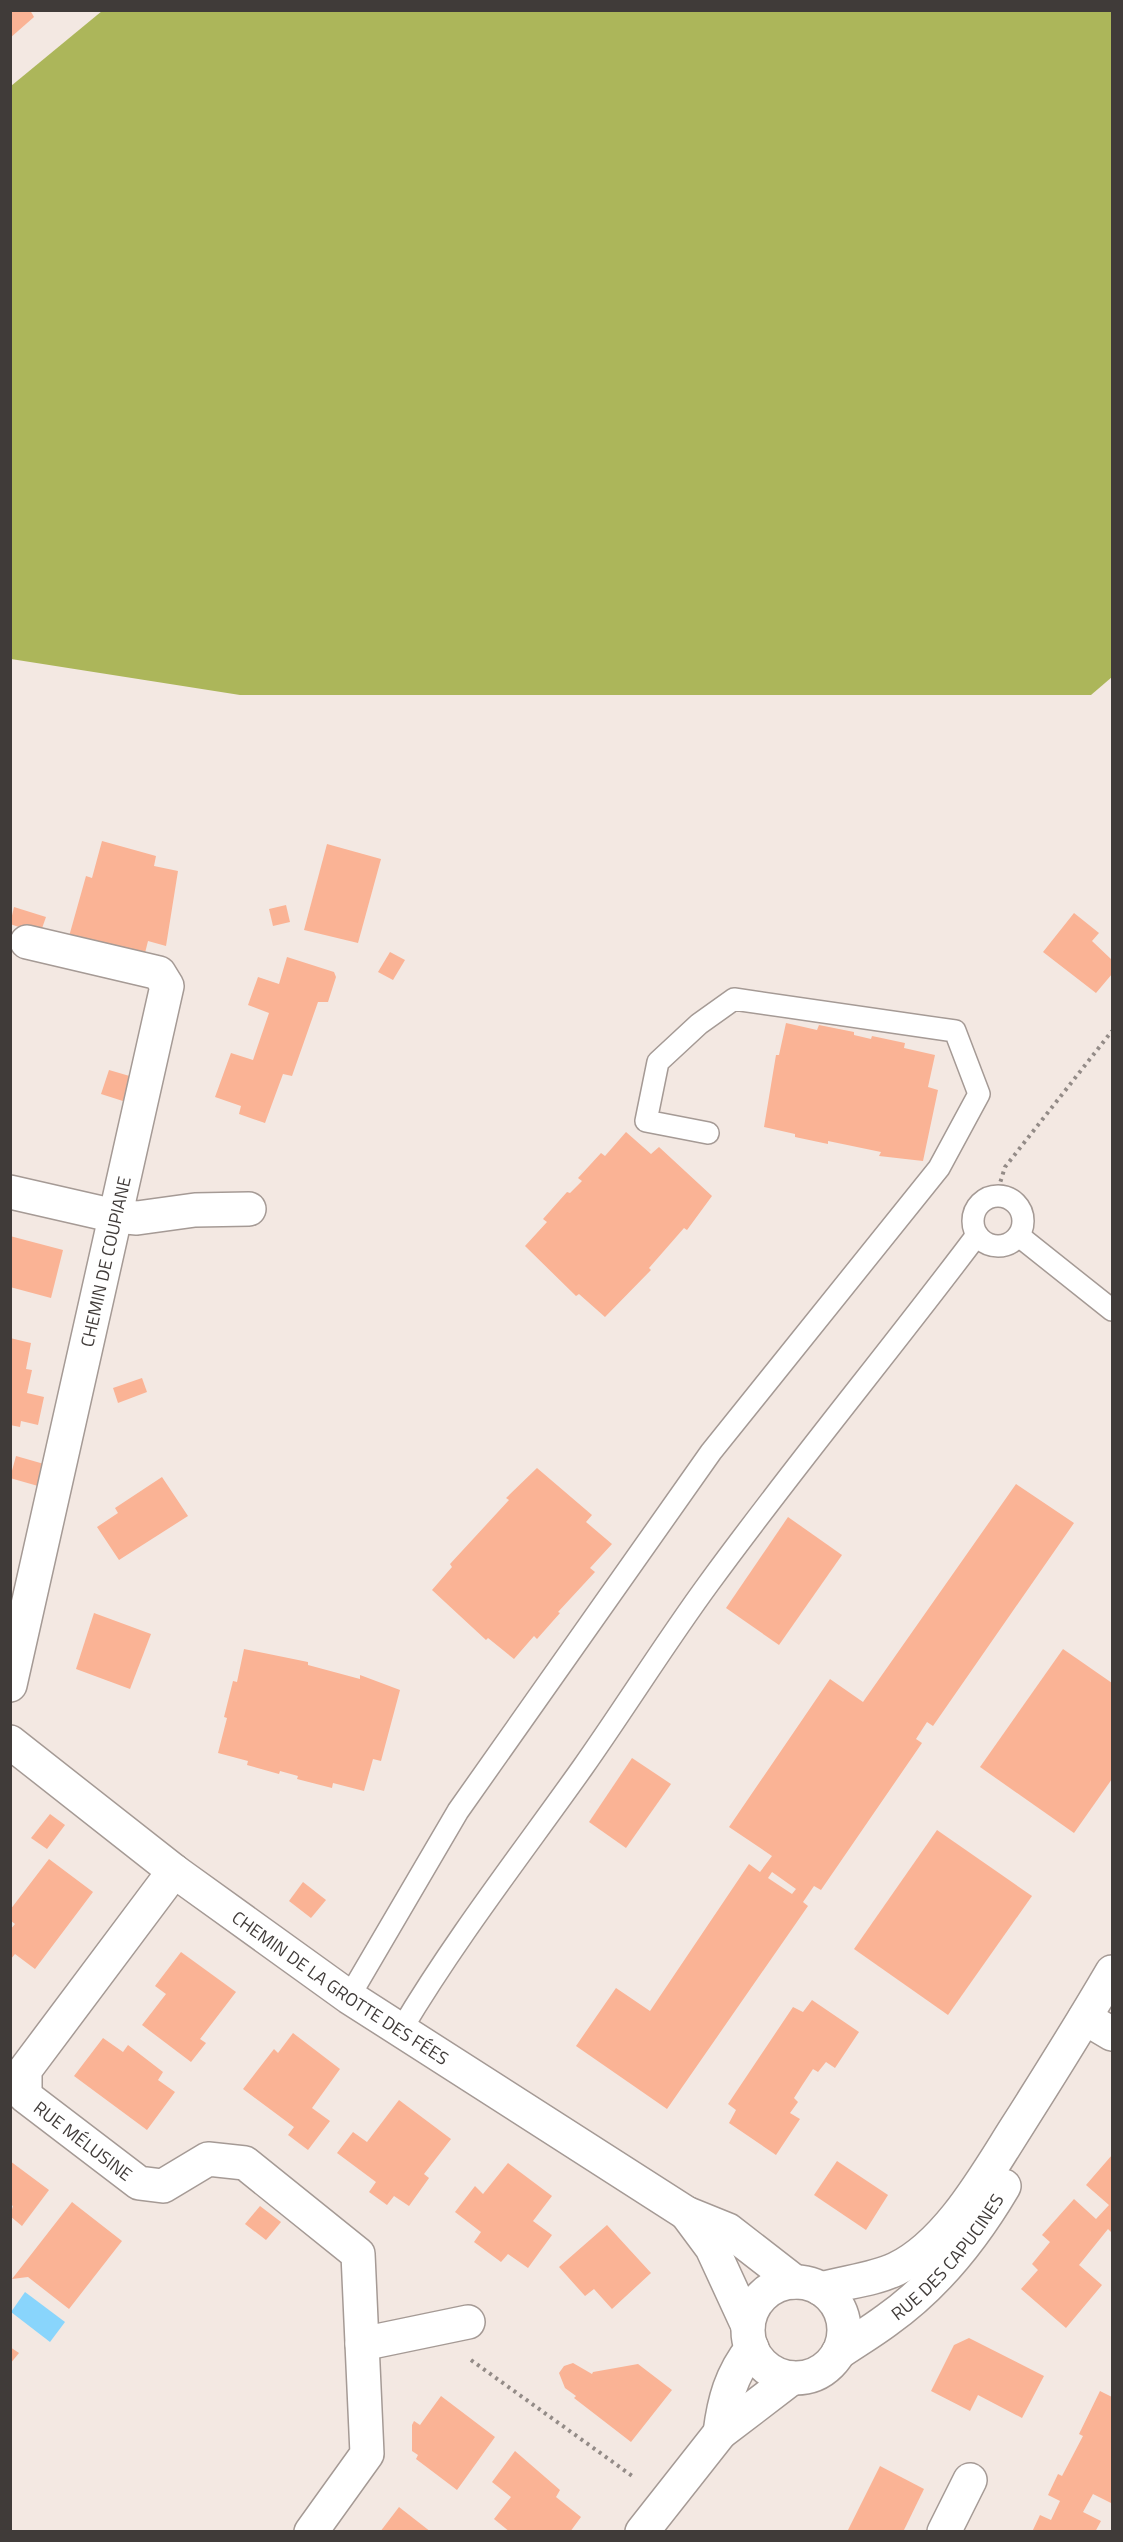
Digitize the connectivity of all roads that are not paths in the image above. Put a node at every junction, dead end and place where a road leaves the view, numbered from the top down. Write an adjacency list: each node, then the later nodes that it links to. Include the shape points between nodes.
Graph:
1 (27, 942): 5 (street, CHEMIN DE COUPIANE, via 159,973 167,986)
2 (708, 1133): 13 (lane, via 646,1120 658,1062 699,1024 734,999 955,1031 979,1094 939,1168 711,1452 458,1811)
3 (10, 1192): 5 (street)
4 (249, 1209): 5 (street, via 195,1210 137,1218)
5 (115, 1216): 9 (street, CHEMIN DE COUPIANE)
6 (977, 1235): 7 (lane, via 998,1246); 7 (lane, via 975,1210 987,1198 1004,1196 1018,1205 1024,1220); 15 (lane, via 706,1586)
7 (1019, 1236): 8 (lane)
8 (1113, 1310)
9 (10, 1685)
10 (10, 1742): 11 (street, CHEMIN DE LA GROTTE DES FÉES)
11 (174, 1871): 13 (street, CHEMIN DE LA GROTTE DES FÉES); 21 (street, RUE MÉLUSINE, via 25,2070 25,2096 139,2184 163,2186 208,2159 245,2163 358,2254)
12 (1113, 1972): 14 (street, RUE DES CAPUCINES)
13 (350, 1997): 15 (street, CHEMIN DE LA GROTTE DES FÉES)
14 (1099, 2026): 16 (street, RUE DES CAPUCINES)
15 (401, 2030): 17 (street, CHEMIN DE LA GROTTE DES FÉES)
16 (1055, 2069): 18 (street, RUE DES CAPUCINES, via 962,2210 943,2232 897,2269); 22 (street, RUE DES CAPUCINES, via 1004,2187 979,2227 921,2292 888,2320)
17 (686, 2213): 18 (street, CHEMIN DE LA GROTTE DES FÉES, via 728,2230); 20 (street, CHEMIN DE LA GROTTE DES FÉES, via 712,2248)
18 (808, 2285): 20 (street, via 781,2284 768,2291 752,2312); 22 (street, CHEMIN DE LA GROTTE DES FÉES, via 838,2306 844,2330)
19 (468, 2322): 21 (street)
20 (750, 2337): 23 (street, CHEMIN DE LA GROTTE DES FÉES, via 768,2368); 24 (street, via 727,2392)
21 (362, 2344): 26 (street, RUE MÉLUSINE, via 367,2454)
22 (838, 2353): 23 (street, via 814,2374)
23 (792, 2378): 24 (street)
24 (720, 2433): 27 (street)
25 (970, 2480): 28 (street)
26 (311, 2532)
27 (642, 2532)
28 (944, 2532)

